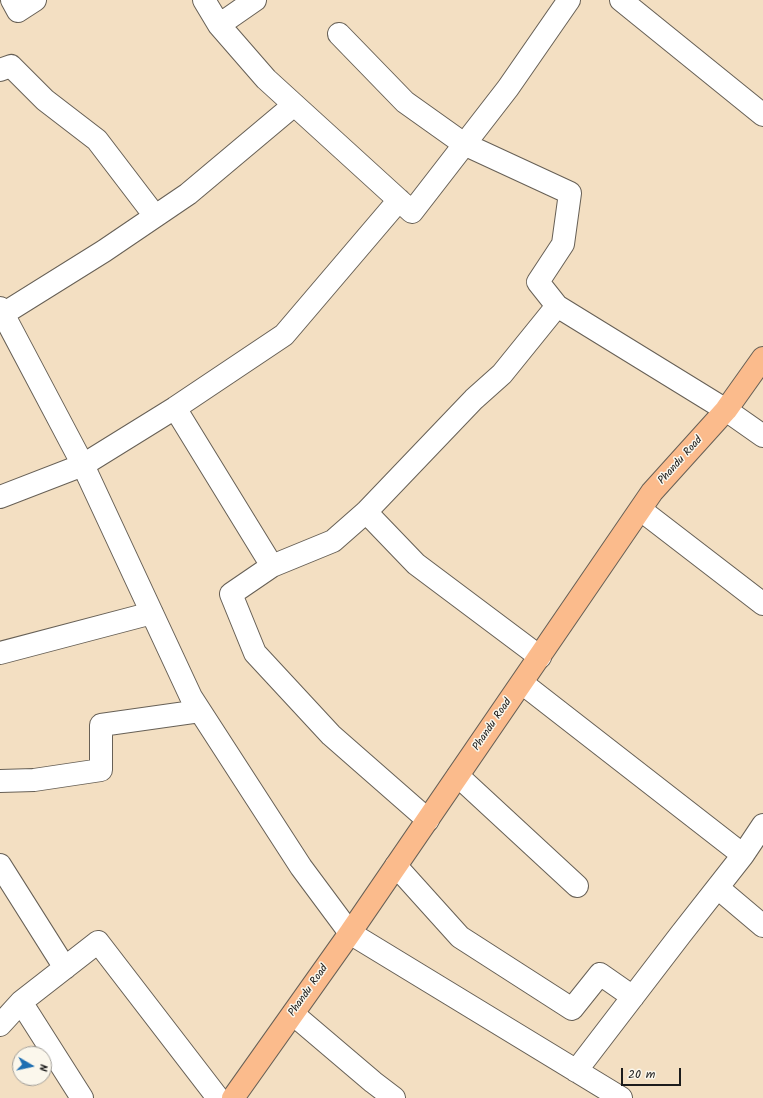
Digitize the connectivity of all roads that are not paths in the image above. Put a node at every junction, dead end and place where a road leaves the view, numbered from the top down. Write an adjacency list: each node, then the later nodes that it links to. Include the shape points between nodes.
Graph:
1 (12, 0): 2 (street, via 18,11)
2 (35, 0)
3 (204, 0): 7 (street)
4 (255, 0): 7 (street)
5 (569, 0): 12 (street, via 508,88)
6 (621, 0): 11 (street)
7 (219, 25): 10 (street, via 266,80)
8 (339, 34): 12 (street, via 405,102)
9 (0, 70): 14 (street, via 10,66 45,100 97,140)
10 (294, 105): 13 (street); 14 (street, via 188,194)
11 (763, 115)
12 (464, 144): 13 (street, via 412,212); 15 (street, via 570,194 563,244 538,282)
13 (399, 200): 19 (street, via 284,335)
14 (155, 216): 16 (street, via 104,251)
15 (557, 306): 20 (street); 25 (street, via 502,374)
16 (2, 311): 17 (street)
17 (8, 344): 22 (street)
18 (763, 358): 20 (main road, Phandu Road)
19 (175, 408): 22 (street); 26 (street)
20 (726, 410): 21 (street); 24 (main road, Phandu Road, via 652,492)
21 (763, 436)
22 (83, 465): 23 (street); 28 (street)
23 (0, 497)
24 (640, 510): 27 (street); 30 (main road, Phandu Road)
25 (366, 512): 26 (street, via 333,541); 30 (street, via 416,564)
26 (272, 566): 35 (street, via 232,594 255,652 331,735)
27 (763, 604)
28 (152, 613): 29 (street); 32 (street)
29 (0, 653)
30 (540, 657): 31 (main road, Phandu Road)
31 (522, 683): 33 (main road, Phandu Road); 37 (street)
32 (200, 711): 34 (street, via 100,725 101,770 34,780); 43 (street, via 301,867)
33 (458, 776): 35 (main road, Phandu Road); 40 (street)
34 (0, 781)
35 (428, 820): 39 (main road, Phandu Road)
36 (763, 825): 37 (street)
37 (743, 855): 41 (street)
38 (0, 864): 44 (street)
39 (396, 866): 43 (main road, Phandu Road); 45 (street, via 460,937 572,1009 600,974)
40 (577, 886)
41 (718, 888): 42 (street); 45 (street)
42 (763, 926)
43 (350, 933): 47 (main road, Phandu Road); 49 (street)
44 (65, 968): 46 (street); 51 (street, via 98,942)
45 (633, 997): 49 (street)
46 (21, 1002): 48 (street); 50 (street)
47 (293, 1014): 52 (main road, Phandu Road); 53 (street)
48 (0, 1025)
49 (576, 1071): 54 (street)
50 (82, 1098)
51 (218, 1098)
52 (233, 1098)
53 (394, 1098)
54 (621, 1098)

